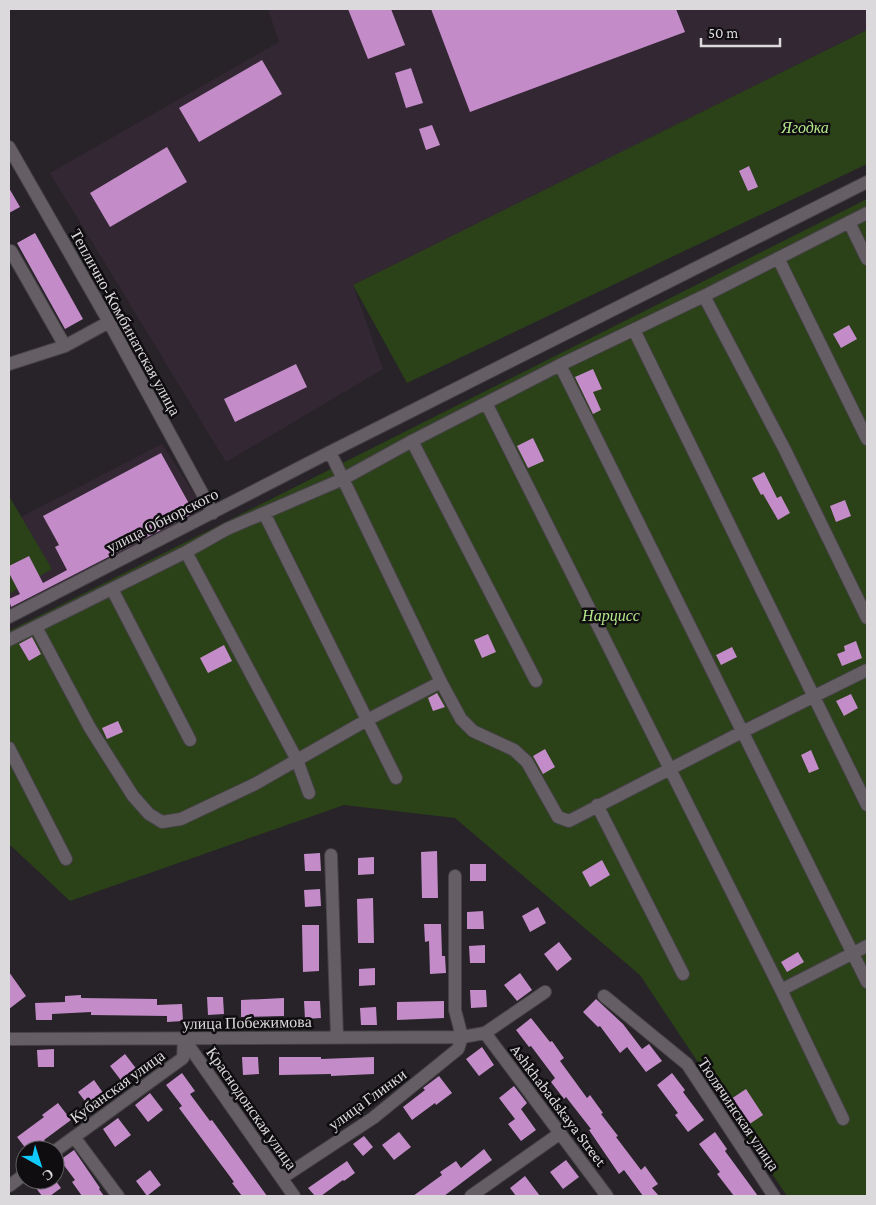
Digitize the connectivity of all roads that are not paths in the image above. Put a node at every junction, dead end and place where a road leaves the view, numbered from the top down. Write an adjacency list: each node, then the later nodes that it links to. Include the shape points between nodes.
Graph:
1 (9, 148): 9 (street, Теплично-Комбинатская улица)
2 (867, 182): 17 (street, улица Обнорского)
3 (867, 213): 4 (street)
4 (849, 222): 6 (street); 7 (street)
5 (11, 251): 11 (street)
6 (778, 258): 8 (street); 15 (street)
7 (867, 258)
8 (704, 296): 10 (street); 24 (street, via 785,450)
9 (109, 322): 11 (street); 19 (street, Теплично-Комбинатская улица)
10 (634, 330): 13 (street); 30 (street)
11 (66, 346): 12 (street)
12 (9, 364)
13 (560, 365): 14 (street); 32 (street)
14 (486, 403): 16 (street); 36 (street)
15 (867, 439)
16 (412, 441): 18 (street); 28 (street)
17 (330, 452): 18 (street); 19 (street, улица Обнорского)
18 (343, 479): 20 (street); 29 (street)
19 (213, 513): 23 (street, улица Обнорского)
20 (264, 513): 21 (street); 31 (street)
21 (186, 552): 22 (street); 35 (street)
22 (112, 589): 25 (street); 33 (street)
23 (9, 617)
24 (867, 618)
25 (36, 627): 26 (street); 35 (street, via 90,728 132,796 162,822 181,819)
26 (9, 640)
27 (867, 670): 30 (street)
28 (536, 681)
29 (441, 682): 31 (street); 39 (street, via 461,718 473,731 514,750 527,762 558,817 569,820)
30 (813, 697): 32 (street); 40 (street)
31 (367, 720): 35 (street); 37 (street)
32 (742, 732): 36 (street); 45 (street)
33 (190, 740)
34 (9, 748): 42 (street)
35 (297, 760): 38 (street)
36 (670, 768): 39 (street); 48 (street)
37 (396, 778)
38 (309, 793)
39 (597, 805): 46 (street)
40 (867, 805)
41 (331, 855): 52 (street)
42 (66, 858)
43 (455, 876): 53 (street, via 455,1010)
44 (867, 946): 45 (street)
45 (852, 954): 47 (street); 48 (street)
46 (683, 974)
47 (867, 982)
48 (782, 990): 56 (street)
49 (545, 992): 51 (street)
50 (604, 996): 65 (street, Тюлячинская улица, via 687,1064)
51 (485, 1033): 53 (street, улица Побежимова); 57 (street, Ashkhabadskaya Street)
52 (337, 1037): 53 (street, улица Побежимова); 55 (street, улица Побежимова)
53 (462, 1037): 60 (street, улица Глинки, via 458,1049 373,1118)
54 (9, 1039): 55 (street, улица Побежимова)
55 (184, 1039): 58 (street, Кубанская улица, via 183,1058); 60 (street, Краснодонская улица)
56 (843, 1119)
57 (559, 1134): 63 (street); 64 (street, Ashkhabadskaya Street)
58 (74, 1137): 59 (street, Кубанская улица); 61 (street)
59 (65, 1144)
60 (282, 1178): 62 (street, Краснодонская улица)
61 (118, 1196)
62 (294, 1196)
63 (471, 1196)
64 (607, 1196)
65 (774, 1196)

